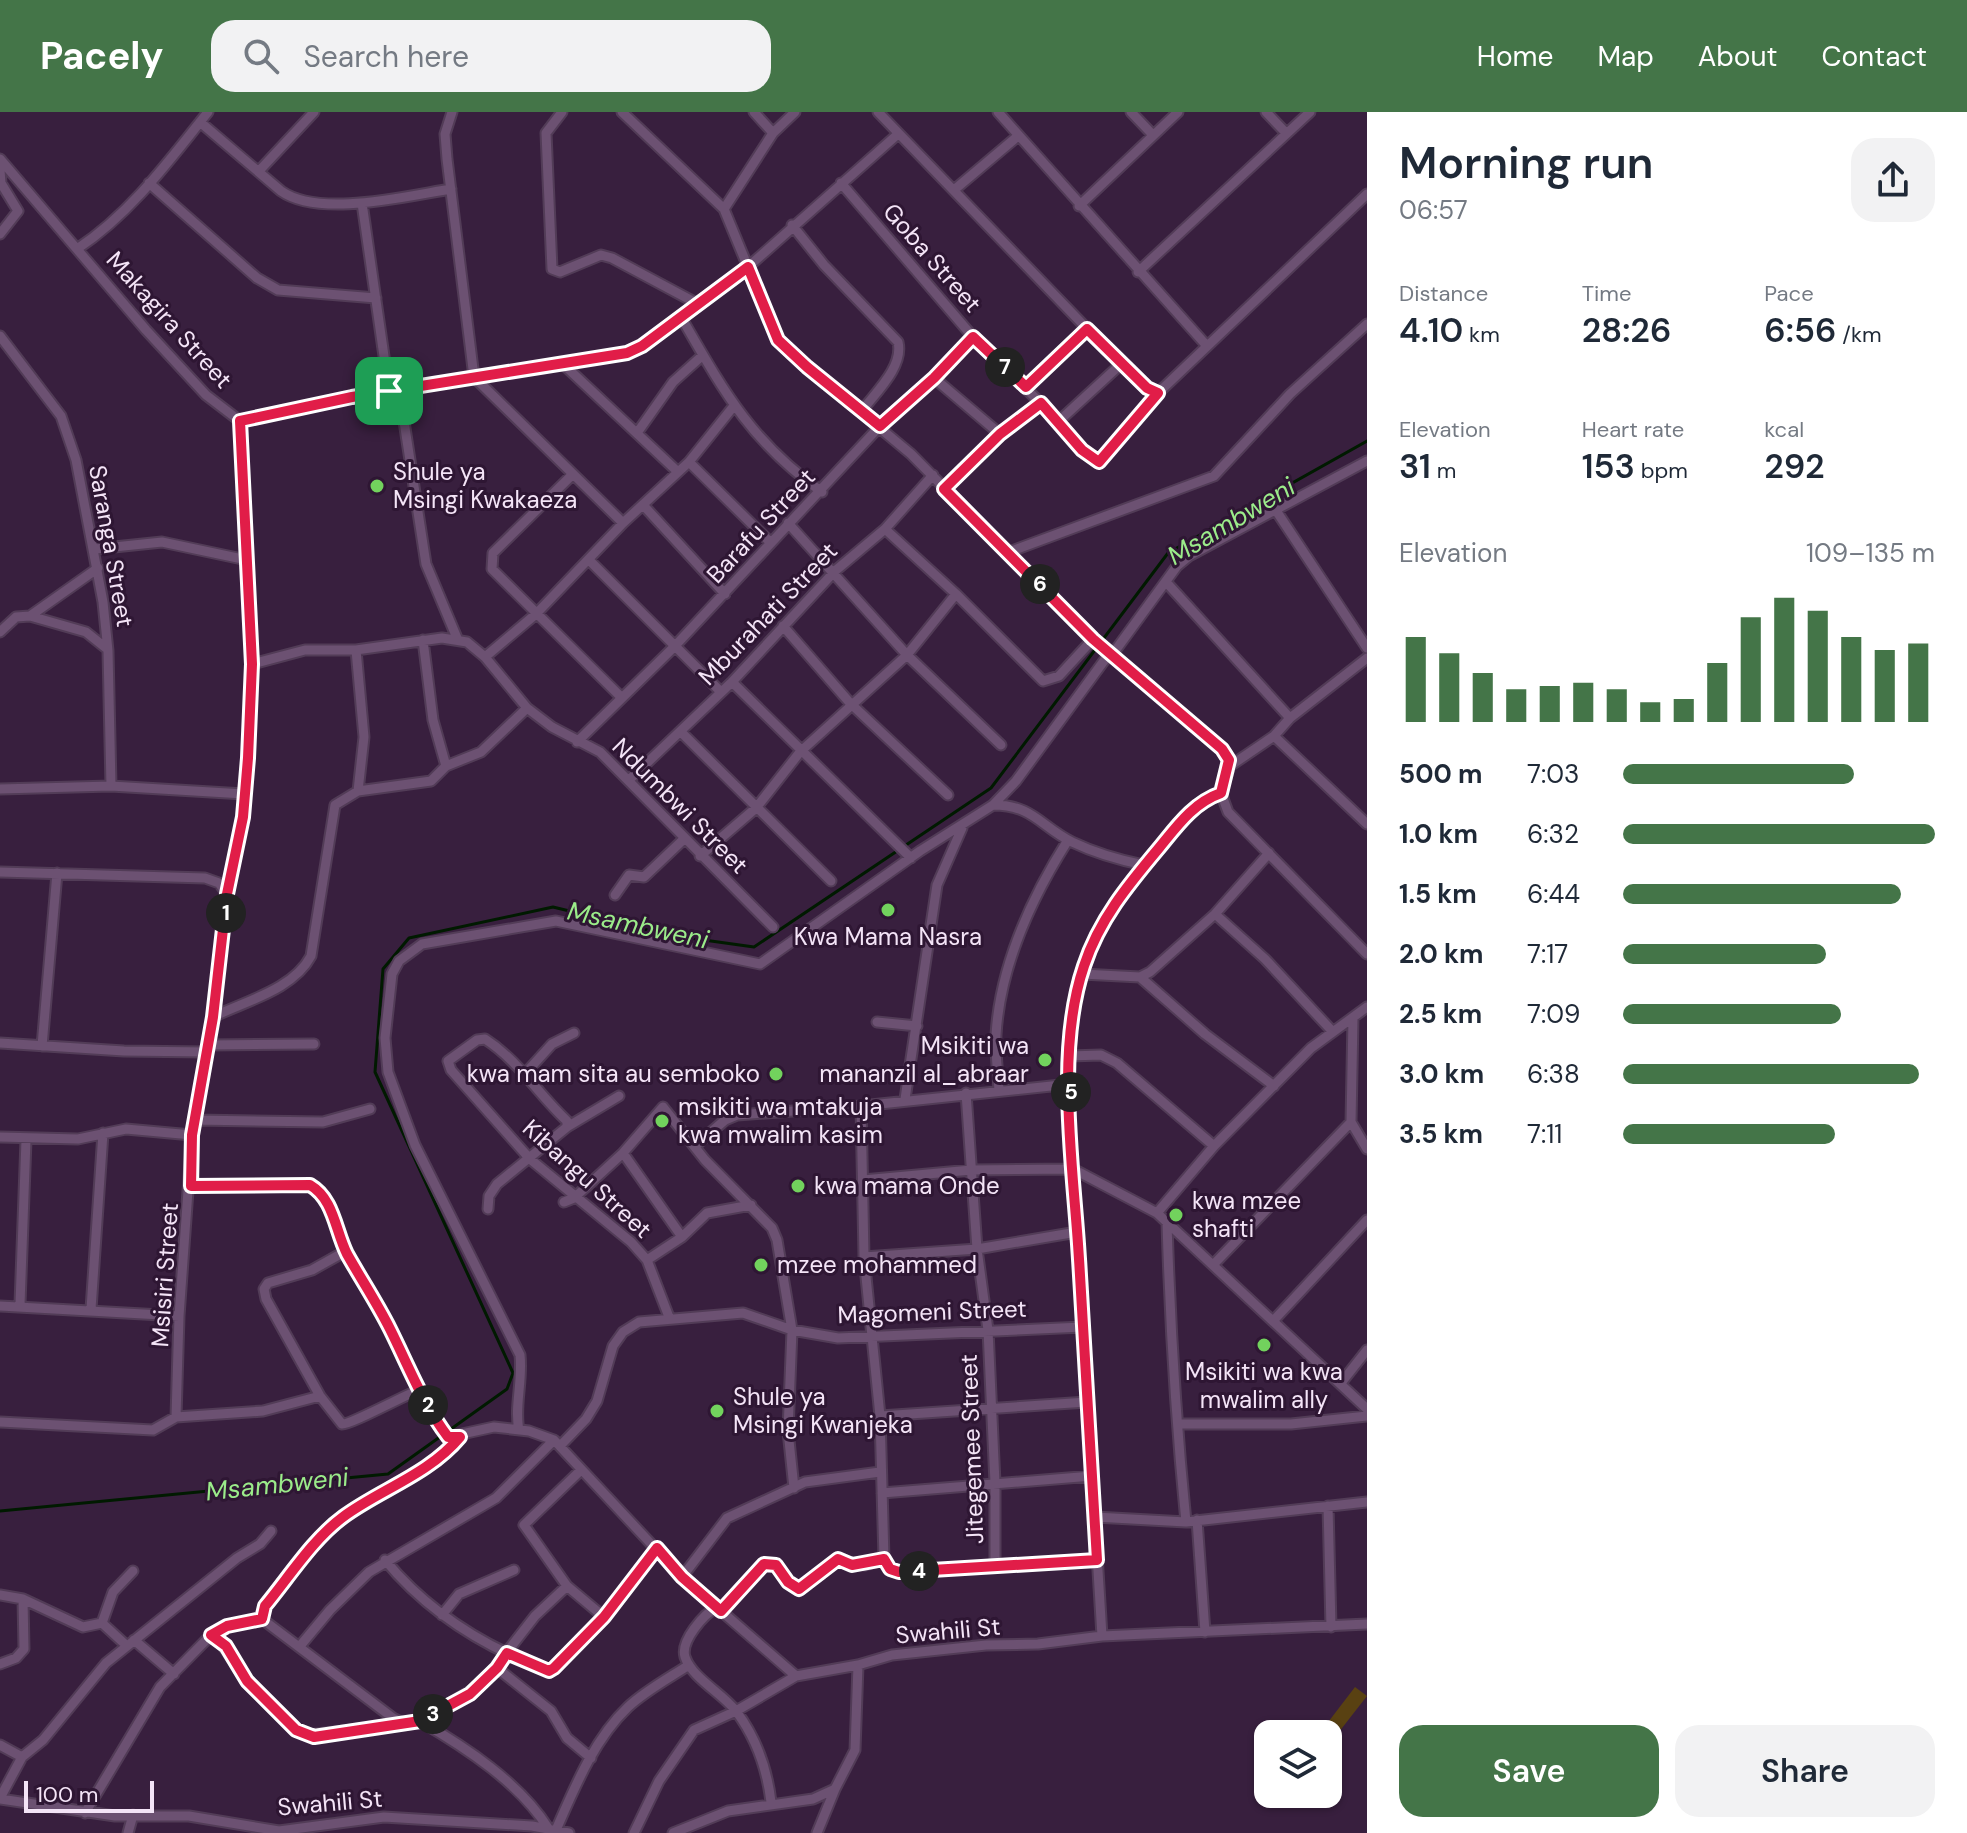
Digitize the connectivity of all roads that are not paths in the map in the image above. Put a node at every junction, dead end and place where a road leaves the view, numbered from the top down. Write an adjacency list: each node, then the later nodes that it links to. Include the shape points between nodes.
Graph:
1 (208, 112): 14 (street)
2 (314, 112): 22 (street)
3 (452, 112): 25 (street, via 445,134)
4 (562, 112): 37 (street, via 546,133 552,269 560,272 601,255)
5 (622, 112): 30 (street)
6 (754, 112): 15 (street)
7 (795, 112): 15 (street)
8 (878, 112): 17 (street)
9 (998, 112): 19 (street)
10 (1131, 112): 18 (street)
11 (1178, 112): 18 (street)
12 (1266, 112): 16 (street)
13 (1310, 112): 16 (street)
14 (200, 122): 22 (street); 23 (street)
15 (773, 133): 30 (street)
16 (1286, 133): 35 (street)
17 (898, 134): 24 (street, Makagira Street); 26 (street)
18 (1152, 134): 29 (street)
19 (1018, 136): 26 (street); 29 (street)
20 (0, 159): 33 (street, Makagira Street)
21 (0, 170): 32 (street, via 1,183 18,211)
22 (259, 171): 28 (street, via 297,200)
23 (149, 183): 33 (street); 36 (street, via 257,278 278,290)
24 (841, 183): 31 (street, Makagira Street); 42 (street, Goba Street)
25 (451, 189): 28 (street); 47 (street)
26 (954, 190): 40 (street)
27 (1367, 196): 43 (street)
28 (362, 203): 36 (street)
29 (1079, 206): 35 (street)
30 (724, 209): 34 (street)
31 (792, 225): 34 (street, Makagira Street); 54 (street, via 898,342 896,363)
32 (0, 234)
33 (77, 249): 55 (street, Makagira Street, via 196,384)
34 (748, 267): 37 (street, Makagira Street); 54 (street, via 778,340)
35 (1138, 272): 43 (street)
36 (376, 298): 50 (street)
37 (698, 304): 38 (street, Makagira Street)
38 (681, 317): 44 (street); 45 (street, Makagira Street, via 627,353)
39 (1367, 324): 74 (street, via 1290,394 1214,476)
40 (1087, 329): 46 (street); 49 (street)
41 (0, 336): 73 (street, Saranga Street, via 61,416)
42 (973, 337): 48 (street, Barafu Street); 49 (street, Goba Street)
43 (1207, 346): 51 (street)
44 (703, 355): 53 (street); 58 (street, via 673,382)
45 (563, 364): 47 (street, Makagira Street); 58 (street)
46 (1121, 364): 51 (street); 56 (street)
47 (474, 377): 50 (street, Makagira Street); 63 (street)
48 (934, 378): 57 (street, Barafu Street); 59 (street)
49 (1026, 387): 52 (street, Goba Street)
50 (394, 390): 55 (street, Makagira Street); 86 (street, via 426,564)
51 (1158, 393): 56 (street, Goba Street, via 1099,462)
52 (1041, 403): 56 (street, Goba Street); 59 (street)
53 (733, 407): 61 (street); 66 (street, via 766,446)
54 (861, 412): 57 (street)
55 (240, 421): 75 (street, Msisiri Street)
56 (1059, 421)
57 (880, 426): 64 (street); 66 (street, Barafu Street)
58 (637, 433): 62 (street)
59 (1000, 434): 65 (street)
60 (1367, 461): 68 (street)
61 (689, 462): 62 (street); 72 (street)
62 (678, 472): 67 (street)
63 (573, 474): 69 (street); 82 (street, via 489,561)
64 (933, 475): 65 (street); 71 (street, Mburahati Street)
65 (944, 489): 74 (street)
66 (822, 492): 70 (street, Barafu Street)
67 (644, 506): 69 (street); 80 (street)
68 (1275, 509): 79 (street, via 1189,556); 90 (street)
69 (623, 523): 76 (street)
70 (788, 523): 72 (street, Barafu Street); 78 (street)
71 (885, 529): 78 (street, Mburahati Street); 81 (street)
72 (771, 543): 80 (street, Barafu Street)
73 (95, 549): 75 (street, via 162,542); 77 (street, Saranga Street)
74 (1009, 552): 89 (street)
75 (247, 560): 96 (street, Msisiri Street)
76 (590, 561): 82 (street); 88 (street)
77 (98, 568): 83 (street); 92 (street, Saranga Street)
78 (835, 571): 84 (street, Mburahati Street); 93 (street)
79 (1166, 582): 89 (street); 102 (street)
80 (725, 594): 88 (street, Barafu Street)
81 (956, 594): 89 (street, via 1043,681); 93 (street)
82 (536, 614): 94 (street); 99 (street)
83 (30, 616): 85 (street, via 16,617); 92 (street, via 86,632)
84 (783, 626): 97 (street, Mburahati Street); 100 (street)
85 (0, 632)
86 (457, 638): 87 (street); 94 (street, Ndumbwi Street)
87 (423, 640): 91 (street); 108 (street, via 433,720)
88 (674, 647): 98 (street); 99 (street, Barafu Street)
89 (1103, 648): 109 (street, via 1222,749); 117 (street, via 1016,781)
90 (1367, 648)
91 (356, 650): 96 (street, via 305,650); 113 (street, via 364,737)
92 (108, 651): 111 (street, Saranga Street)
93 (907, 655): 100 (street); 106 (street)
94 (485, 657): 101 (street, Ndumbwi Street)
95 (1367, 658): 102 (street)
96 (252, 664): 115 (street, Msisiri Street)
97 (732, 682): 98 (street, Mburahati Street); 107 (street)
98 (720, 691): 103 (street, Mburahati Street)
99 (621, 697): 105 (street, Barafu Street)
100 (850, 703): 107 (street); 116 (street)
101 (527, 708): 105 (street, Ndumbwi Street); 108 (street, via 481,752)
102 (1290, 718): 104 (street)
103 (682, 733): 110 (street, Mburahati Street); 118 (street)
104 (1274, 736): 109 (street); 119 (street)
105 (577, 742): 110 (street, Ndumbwi Street, via 600,752)
106 (1001, 745)
107 (800, 752): 118 (street); 123 (street)
108 (446, 766): 113 (street, via 431,781)
109 (1230, 766): 114 (street)
110 (629, 780): 121 (street, Ndumbwi Street)
111 (111, 786): 112 (street); 115 (street)
112 (0, 789)
113 (358, 791): 138 (street, via 335,805 331,816 329,853 304,970)
114 (1221, 793): 124 (street, via 1228,812); 126 (street, via 1189,812)
115 (244, 794): 130 (street, Msisiri Street)
116 (948, 795)
117 (993, 805): 120 (street); 122 (street, via 1026,809)
118 (756, 808): 125 (street); 129 (street)
119 (1367, 824)
120 (962, 828): 123 (street); 141 (street, via 937,885)
121 (685, 838): 125 (street, Ndumbwi Street); 131 (street, via 644,877 629,875)
122 (1068, 840): 126 (street); 152 (street, via 1030,908 1010,965 996,1035)
123 (906, 851): 209 (street, via 760,964 556,921 422,944 399,961 392,974 386,1026 388,1072 415,1145 520,1355)
124 (1269, 853): 132 (street); 134 (street)
125 (700, 856): 133 (street, Ndumbwi Street)
126 (1144, 865): 135 (street, via 1102,926)
127 (0, 872): 128 (street)
128 (57, 873): 130 (street, via 205,878 219,883); 146 (street)
129 (831, 881)
130 (227, 894): 138 (street, Msisiri Street)
131 (615, 895)
132 (1215, 914): 136 (street); 142 (street)
133 (773, 927)
134 (1367, 954)
135 (1082, 974): 136 (street); 148 (street)
136 (1140, 977): 151 (street)
137 (1367, 1007): 139 (street)
138 (213, 1017): 147 (street, Msisiri Street)
139 (1353, 1018): 142 (street); 159 (street)
140 (877, 1022): 141 (street)
141 (917, 1026): 155 (street)
142 (1333, 1032): 151 (street)
143 (574, 1033): 149 (street, via 552,1044)
144 (0, 1043): 146 (street)
145 (314, 1044): 147 (street)
146 (42, 1046): 147 (street)
147 (208, 1048): 158 (street, Msisiri Street)
148 (1069, 1056): 150 (street); 166 (street, via 1101,1055 1117,1063)
149 (523, 1076): 160 (street, Kibangu Street); 169 (street, Kibangu Street, via 516,1062 485,1039 448,1061)
150 (1070, 1084): 152 (street); 170 (street)
151 (1274, 1086): 166 (street)
152 (999, 1091): 153 (street)
153 (966, 1093): 155 (street); 171 (street, Jitegemee Street)
154 (619, 1096): 160 (street)
155 (905, 1099): 156 (street)
156 (861, 1106): 165 (street, via 737,1115); 172 (street)
157 (370, 1109): 158 (street, via 323,1122)
158 (195, 1120): 162 (street, Msisiri Street)
159 (1351, 1122): 167 (street); 186 (street)
160 (567, 1127): 169 (street)
161 (103, 1133): 162 (street, via 126,1129); 164 (street); 189 (street)
162 (192, 1135): 173 (street, Msisiri Street)
163 (0, 1137): 164 (street)
164 (26, 1140): 187 (street)
165 (695, 1146): 168 (street, via 663,1107); 175 (street)
166 (1214, 1146): 177 (street)
167 (1367, 1149)
168 (623, 1153): 174 (street); 181 (street)
169 (530, 1159): 174 (street, Kibangu Street); 176 (street, via 491,1191)
170 (1073, 1169): 171 (street); 177 (street); 180 (street)
171 (971, 1170): 172 (street); 182 (street, Jitegemee Street)
172 (863, 1180): 184 (street)
173 (191, 1186): 183 (street, via 310,1185 327,1201); 190 (street, Msisiri Street)
174 (569, 1200): 185 (street, Kibangu Street, via 631,1242)
175 (751, 1205): 181 (street, via 713,1210); 194 (street, via 777,1240)
176 (488, 1209)
177 (1157, 1213): 179 (street)
178 (1367, 1220): 192 (street)
179 (1167, 1223): 186 (street); 208 (street, via 1170,1358)
180 (1077, 1232): 182 (street); 193 (street)
181 (682, 1237): 185 (street)
182 (977, 1249): 184 (street); 195 (street, Jitegemee Street)
183 (346, 1251): 199 (street); 200 (street, via 312,1270 279,1277 264,1289)
184 (864, 1257): 196 (street)
185 (647, 1260): 191 (street, Kibangu Street)
186 (1213, 1265): 192 (street)
187 (20, 1304): 188 (street); 189 (street)
188 (0, 1306)
189 (91, 1309): 190 (street)
190 (179, 1316): 206 (street, Msisiri Street)
191 (669, 1317): 194 (street, Magomeni Street, via 743,1313); 211 (street, Magomeni Street, via 639,1322 623,1332 613,1346 597,1401 586,1419)
192 (1274, 1320): 198 (street)
193 (1083, 1327): 195 (street, Magomeni Street); 201 (street)
194 (792, 1330): 196 (street, Magomeni Street, via 838,1338); 216 (street, via 788,1431)
195 (988, 1330): 196 (street, Magomeni Street); 202 (street, Jitegemee Street)
196 (874, 1337): 204 (street)
197 (1367, 1350): 198 (street)
198 (1341, 1383): 203 (street)
199 (419, 1390): 200 (street, via 382,1404 350,1425 337,1420); 210 (street, via 445,1433)
200 (320, 1396): 206 (street, via 263,1411)
201 (1087, 1402): 202 (street); 214 (street)
202 (991, 1408): 204 (street); 215 (street, Jitegemee Street)
203 (1367, 1409)
204 (880, 1416): 213 (street)
205 (1367, 1416): 208 (street, via 1291,1424)
206 (176, 1417): 207 (street, via 153,1430)
207 (0, 1422)
208 (1180, 1424): 221 (street)
209 (519, 1430): 210 (street, via 494,1427); 211 (street)
210 (460, 1437): 237 (street, via 409,1480 331,1527 265,1606)
211 (557, 1443): 212 (street); 225 (street, via 496,1498)
212 (581, 1470): 223 (street); 231 (street, via 524,1522)
213 (880, 1472): 216 (street); 217 (street)
214 (1092, 1476): 215 (street); 220 (street)
215 (995, 1483): 217 (street); 227 (street, Jitegemee Street)
216 (794, 1488): 230 (street, via 727,1518)
217 (882, 1493): 224 (street)
218 (1367, 1502): 219 (street)
219 (1328, 1506): 221 (street); 240 (street)
220 (1095, 1517): 221 (street); 226 (street)
221 (1191, 1521): 241 (street)
222 (271, 1531): 244 (street)
223 (657, 1548): 230 (street); 236 (street)
224 (884, 1559): 227 (street, via 899,1572); 234 (street, via 865,1565 835,1560 799,1589 776,1565 764,1564)
225 (385, 1560): 235 (street); 245 (street)
226 (1097, 1560): 227 (street); 243 (street)
227 (995, 1565)
228 (514, 1570): 235 (street, via 459,1594)
229 (133, 1571): 238 (street, via 113,1592)
230 (682, 1577): 234 (street)
231 (567, 1586): 236 (street); 246 (street)
232 (0, 1595): 233 (street)
233 (23, 1599): 238 (street, via 83,1627); 247 (street, via 24,1649)
234 (719, 1609): 248 (street, via 704,1618 686,1644); 252 (street)
235 (442, 1615): 246 (street)
236 (604, 1617): 246 (street, via 549,1671)
237 (262, 1619): 242 (street); 245 (street)
238 (102, 1623): 244 (street)
239 (1367, 1624): 240 (street, Swahili St)
240 (1331, 1627): 241 (street, Swahili St)
241 (1205, 1632): 243 (street, Swahili St)
242 (211, 1635): 251 (street); 255 (street, via 296,1730 308,1735)
243 (1102, 1636): 249 (street, Swahili St, via 892,1655)
244 (130, 1643): 251 (street); 257 (street)
245 (300, 1646): 255 (street)
246 (507, 1653): 250 (street)
247 (0, 1664)
248 (689, 1665): 253 (street); 258 (street, via 629,1706)
249 (858, 1665): 252 (street, Swahili St); 259 (street, via 855,1750)
250 (497, 1668): 254 (street, via 470,1694); 258 (street, via 551,1711 567,1738)
251 (174, 1674): 262 (street, via 147,1704)
252 (796, 1676): 253 (street)
253 (736, 1711): 261 (street, via 767,1766); 269 (street, via 694,1730 659,1781)
254 (420, 1721): 255 (street); 265 (street, via 480,1761)
255 (405, 1724)
256 (0, 1745): 257 (street)
257 (22, 1757): 260 (street)
258 (591, 1758): 265 (street)
259 (835, 1789): 261 (street, via 813,1799); 271 (street)
260 (0, 1798): 262 (street, Swahili St)
261 (771, 1802): 264 (street, via 728,1811)
262 (85, 1813): 263 (street, Swahili St)
263 (133, 1815): 266 (street, Swahili St, via 189,1816); 267 (street)
264 (696, 1829): 270 (street)
265 (551, 1830): 266 (street, Swahili St, via 384,1817); 268 (street, Swahili St)
266 (279, 1832)
267 (128, 1833)
268 (569, 1833)
269 (634, 1833)
270 (673, 1833)
271 (817, 1833)

